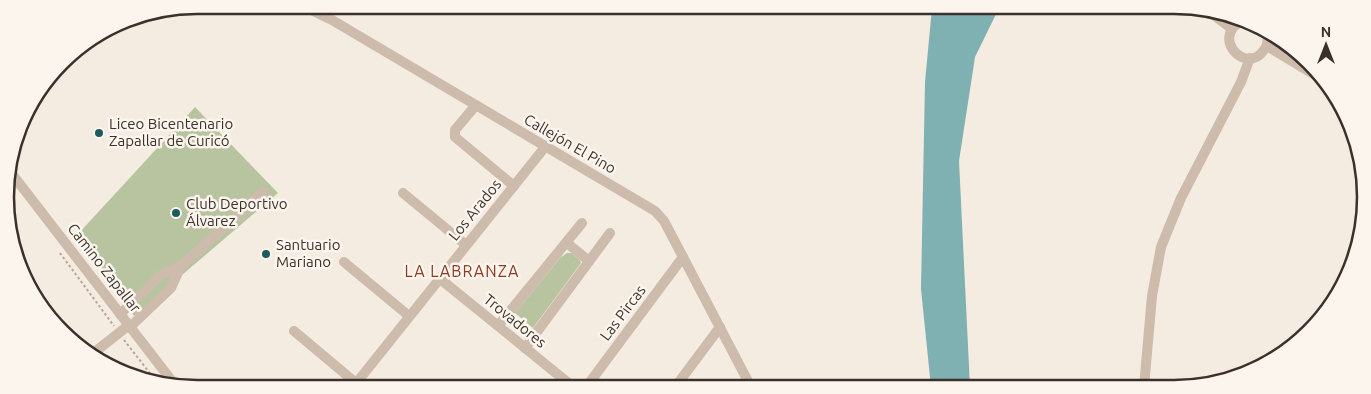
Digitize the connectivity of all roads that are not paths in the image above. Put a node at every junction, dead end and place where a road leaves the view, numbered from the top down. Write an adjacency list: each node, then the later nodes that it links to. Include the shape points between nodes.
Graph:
1 (320, 14): 9 (street, Callejón El Pino)
2 (1220, 20): 4 (street)
3 (1236, 24): 4 (street)
4 (1232, 29): 7 (street, via 1231,47 1238,56)
5 (1268, 39): 6 (street)
6 (1267, 46): 7 (street, via 1260,55); 8 (street)
7 (1250, 58): 39 (street, via 1241,82 1181,198 1161,247 1152,296)
8 (1307, 70)
9 (476, 106): 10 (street, Callejón El Pino); 12 (street, via 455,130 455,137)
10 (545, 147): 12 (street, Los Arados); 19 (street, Callejón El Pino, via 650,207 664,221)
11 (15, 177): 24 (street, Camino Zapallar)
12 (514, 186): 18 (street, Los Arados)
13 (263, 192): 22 (street)
14 (403, 193): 18 (street)
15 (582, 223): 17 (street)
16 (610, 233): 20 (street)
17 (566, 243): 20 (street); 27 (street)
18 (466, 245): 23 (street, Los Arados)
19 (684, 257): 28 (street, Callejón El Pino); 36 (street, Las Pircas)
20 (589, 261): 30 (street)
21 (344, 262): 25 (street)
22 (181, 266): 24 (street, via 161,275); 26 (street, via 171,288)
23 (439, 278): 25 (street, Los Arados); 27 (street, Trovadores)
24 (120, 314): 26 (street, Camino Zapallar)
25 (409, 316): 34 (street, Los Arados)
26 (129, 326): 31 (street); 32 (street, Camino Zapallar)
27 (498, 326): 30 (street, Trovadores)
28 (720, 327): 37 (street); 38 (street, Callejón El Pino)
29 (294, 331): 33 (street)
30 (525, 348): 35 (street, Trovadores)
31 (97, 350)
32 (170, 378)
33 (350, 380)
34 (358, 380)
35 (565, 380)
36 (592, 380)
37 (680, 380)
38 (748, 380)
39 (1145, 380)

